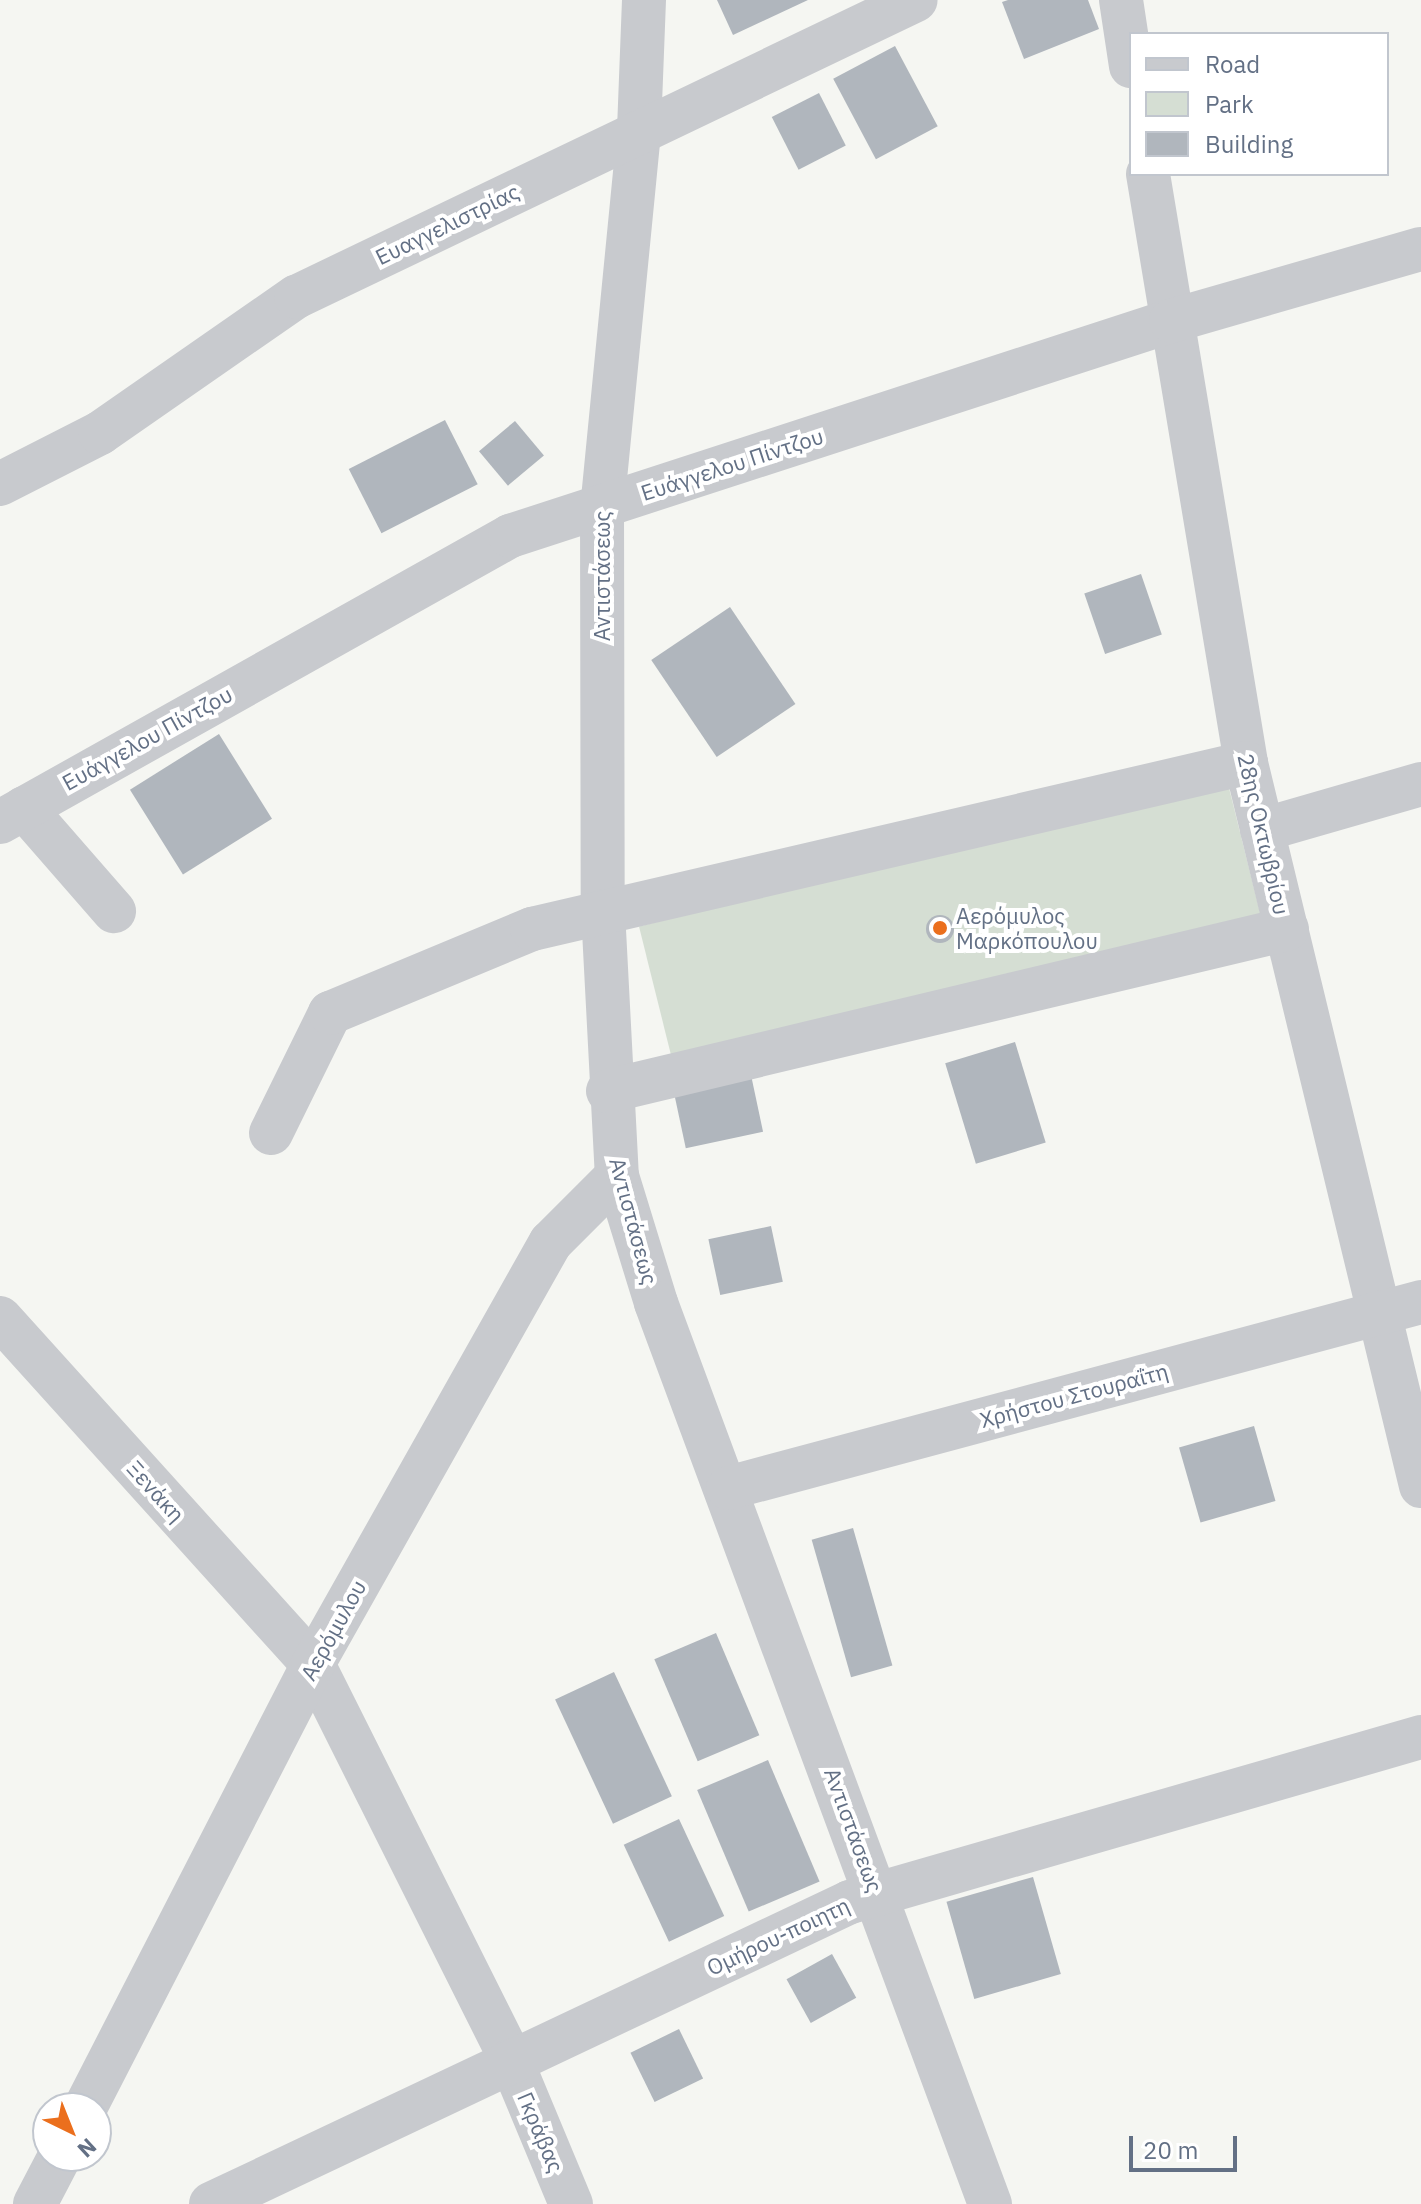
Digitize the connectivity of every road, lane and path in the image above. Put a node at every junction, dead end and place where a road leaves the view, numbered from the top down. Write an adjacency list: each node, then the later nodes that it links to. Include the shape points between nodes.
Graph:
1 (644, 0): 5 (street, Αντιστάσεως)
2 (916, 0): 5 (street, Ευαγγελιστρίας)
3 (1121, 0): 4 (street)
4 (1129, 53)
5 (639, 132): 9 (street, Ευαγγελιστρίας, via 296,297 91,439); 10 (street, Αντιστάσεως)
6 (1148, 176): 8 (street, 28ης Οκτωβρίου)
7 (1421, 249): 8 (street, Ευάγγελου Πίντζου)
8 (1171, 321): 10 (street, Ευάγγελου Πίντζου); 11 (street, 28ης Οκτωβρίου)
9 (0, 484)
10 (602, 506): 13 (street, Ευάγγελου Πίντζου, via 510,536); 16 (street, Αντιστάσεως)
11 (1246, 763): 14 (street, 28ης Οκτωβρίου); 16 (street)
12 (1421, 784): 14 (street)
13 (12, 815): 15 (street)
14 (1262, 830): 17 (street, 28ης Οκτωβρίου)
15 (114, 911)
16 (603, 911): 18 (street, Αντιστάσεως); 19 (street, via 532,929 330,1013)
17 (1287, 929): 18 (street); 22 (street, 28ης Οκτωβρίου)
18 (608, 1091): 20 (street, Αντιστάσεως)
19 (271, 1133)
20 (617, 1176): 25 (street, Αντιστάσεως); 26 (street, Αερόμυλου, via 551,1242)
21 (1421, 1302): 22 (street, Χρήστου Στουραΐτη)
22 (1380, 1313): 24 (street, 28ης Οκτωβρίου); 25 (street, Χρήστου Στουραΐτη)
23 (0, 1318): 26 (street, Ξενάκη)
24 (1421, 1486)
25 (728, 1488): 28 (street, Αντιστάσεως)
26 (313, 1664): 29 (street, Ξενάκη); 30 (street, Αερόμυλου)
27 (1421, 1737): 28 (street, Ομήρου-ποιητη)
28 (876, 1892): 29 (street, Ομήρου-ποιητη); 35 (street, Αντιστάσεως)
29 (511, 2060): 33 (street, Ομήρου-ποιητη); 34 (street, Γκράβας)
30 (93, 2092)
31 (52, 2172): 32 (street)
32 (35, 2204)
33 (211, 2204)
34 (571, 2204)
35 (990, 2204)

